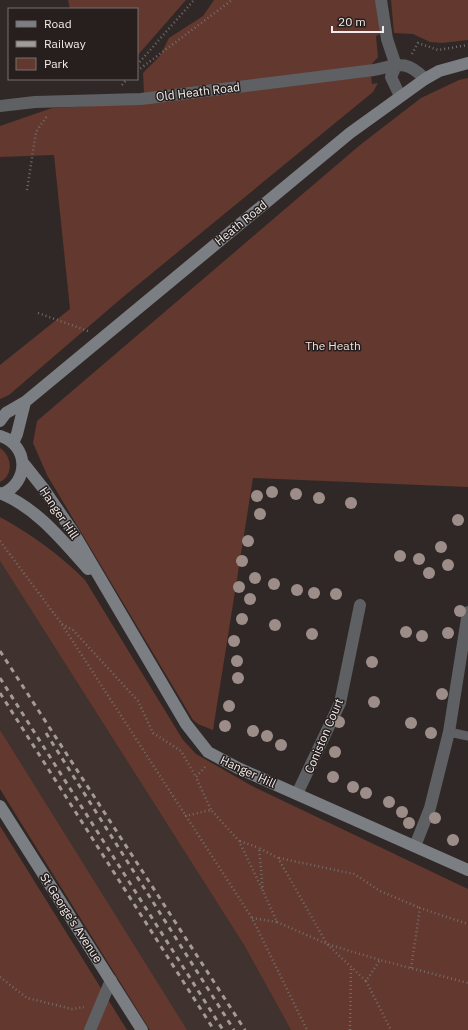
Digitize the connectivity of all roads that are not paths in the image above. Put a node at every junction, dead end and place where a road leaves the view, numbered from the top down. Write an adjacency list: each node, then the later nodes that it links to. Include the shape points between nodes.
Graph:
1 (381, 0): 3 (street, via 387,38)
2 (468, 62): 4 (main road, Heath Road, via 439,71)
3 (396, 66): 4 (street, Old Heath Road, via 405,65 416,69); 5 (street, via 391,77); 6 (street, Old Heath Road, via 140,99 57,101)
4 (425, 79): 5 (main road, Heath Road)
5 (400, 96): 7 (main road, Heath Road, via 344,138)
6 (0, 106)
7 (25, 402): 8 (main road, Heath Road, via 6,413); 10 (main road)
8 (0, 421)
9 (0, 436): 10 (main road)
10 (13, 442): 11 (main road, Hanger Hill)
11 (24, 464): 12 (main road, via 14,486); 13 (main road, Hanger Hill, via 73,532)
12 (1, 493): 13 (main road, Hanger Hill, via 29,509)
13 (104, 586): 18 (main road, Hanger Hill, via 196,739 214,756)
14 (360, 605): 18 (street, Coniston Court, via 340,703)
15 (468, 612): 16 (street)
16 (449, 732): 17 (lane); 20 (street, via 430,808)
17 (468, 736)
18 (297, 794): 20 (main road, Hanger Hill)
19 (0, 806): 22 (main road, St George’s Avenue)
20 (415, 846): 21 (main road, Hanger Hill)
21 (468, 870)
22 (111, 980): 23 (street); 24 (main road, St George’s Avenue)
23 (90, 1030)
24 (142, 1030)

